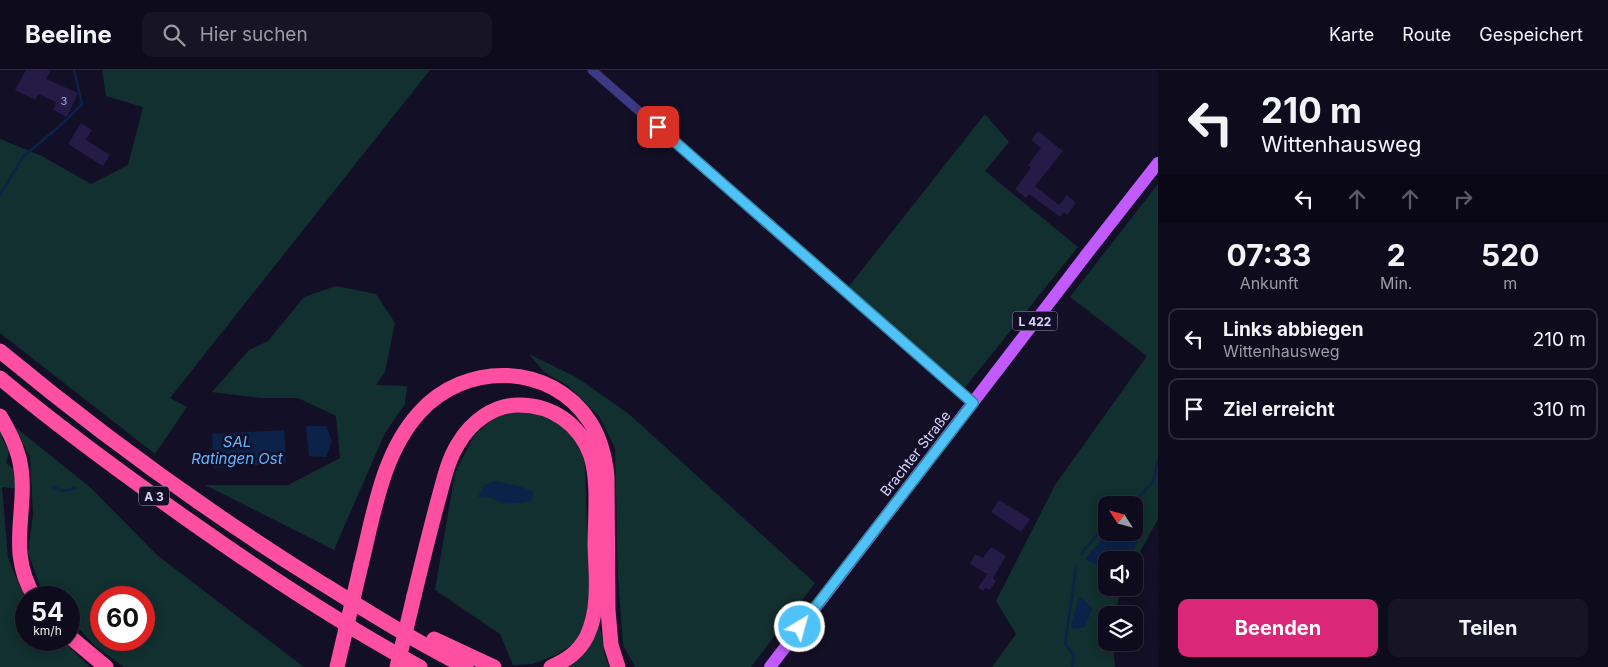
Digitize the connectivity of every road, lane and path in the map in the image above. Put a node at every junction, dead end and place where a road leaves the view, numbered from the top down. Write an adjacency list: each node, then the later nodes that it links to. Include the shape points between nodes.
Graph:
1 (592, 70): 5 (street)
2 (1158, 164): 5 (main road, Brachter Straße / L 422)
3 (0, 351): 8 (highway, A 3, via 172,484)
4 (0, 378): 13 (highway, A 3, via 119,472 255,567 377,644)
5 (973, 403): 18 (main road, Brachter Straße / L 422)
6 (0, 416): 7 (highway, via 20,459 21,563)
7 (29, 586)
8 (345, 598): 14 (highway, A 3); 15 (highway)
9 (80, 645): 10 (highway)
10 (106, 667)
11 (337, 667): 17 (highway, bridge, via 380,490 402,436 418,413 444,391 479,377 512,376 544,384 562,393 584,414 595,431 605,458 608,610)
12 (397, 667): 16 (highway, bridge, via 447,466 466,431 484,416 504,407 526,405 552,411 575,428 591,456 595,480 596,597 592,625 581,647)
13 (420, 667)
14 (466, 667)
15 (494, 667)
16 (551, 667)
17 (618, 667)
18 (770, 667)

